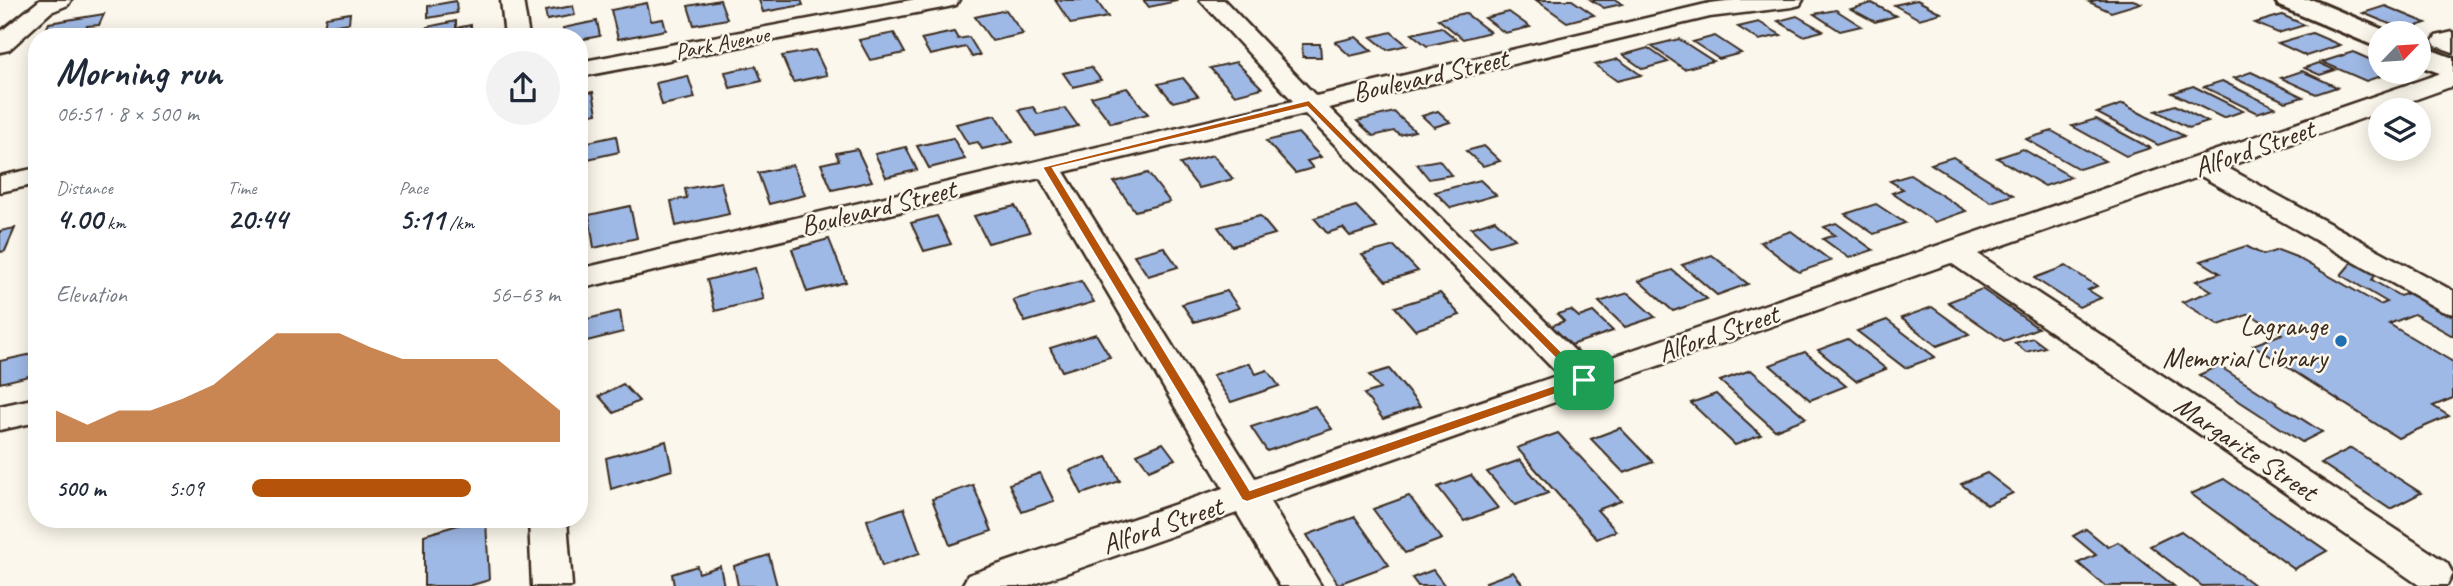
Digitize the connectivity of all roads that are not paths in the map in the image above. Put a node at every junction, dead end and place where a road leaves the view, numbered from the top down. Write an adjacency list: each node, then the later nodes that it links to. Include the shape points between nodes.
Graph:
1 (60, 0): 10 (street, via 43,7)
2 (512, 0): 7 (street)
3 (947, 0): 13 (street, Park Avenue)
4 (1211, 0): 16 (street)
5 (1791, 0): 16 (street, Boulevard Street, via 1710,10)
6 (2289, 0): 8 (main road)
7 (516, 28)
8 (2368, 33)
9 (2453, 39): 11 (street, via 2445,41)
10 (0, 45)
11 (2453, 45)
12 (2431, 60): 14 (main road)
13 (588, 68)
14 (2453, 69)
15 (2453, 77): 17 (street, Alford Street)
16 (1309, 103): 18 (street, Boulevard Street); 24 (street)
17 (2203, 166): 21 (street, Alford Street); 23 (street)
18 (1047, 167): 22 (street, Boulevard Street); 27 (street)
19 (28, 178): 20 (street)
20 (0, 184)
21 (1955, 251): 24 (street, Alford Street); 29 (street, Margarite Street)
22 (588, 277)
23 (2453, 304)
24 (1584, 380): 27 (street, Alford Street)
25 (28, 412): 26 (street)
26 (0, 418)
27 (1247, 496): 31 (street, Alford Street); 32 (street)
28 (548, 528): 30 (street)
29 (2432, 574)
30 (552, 586)
31 (982, 586)
32 (1301, 586)

